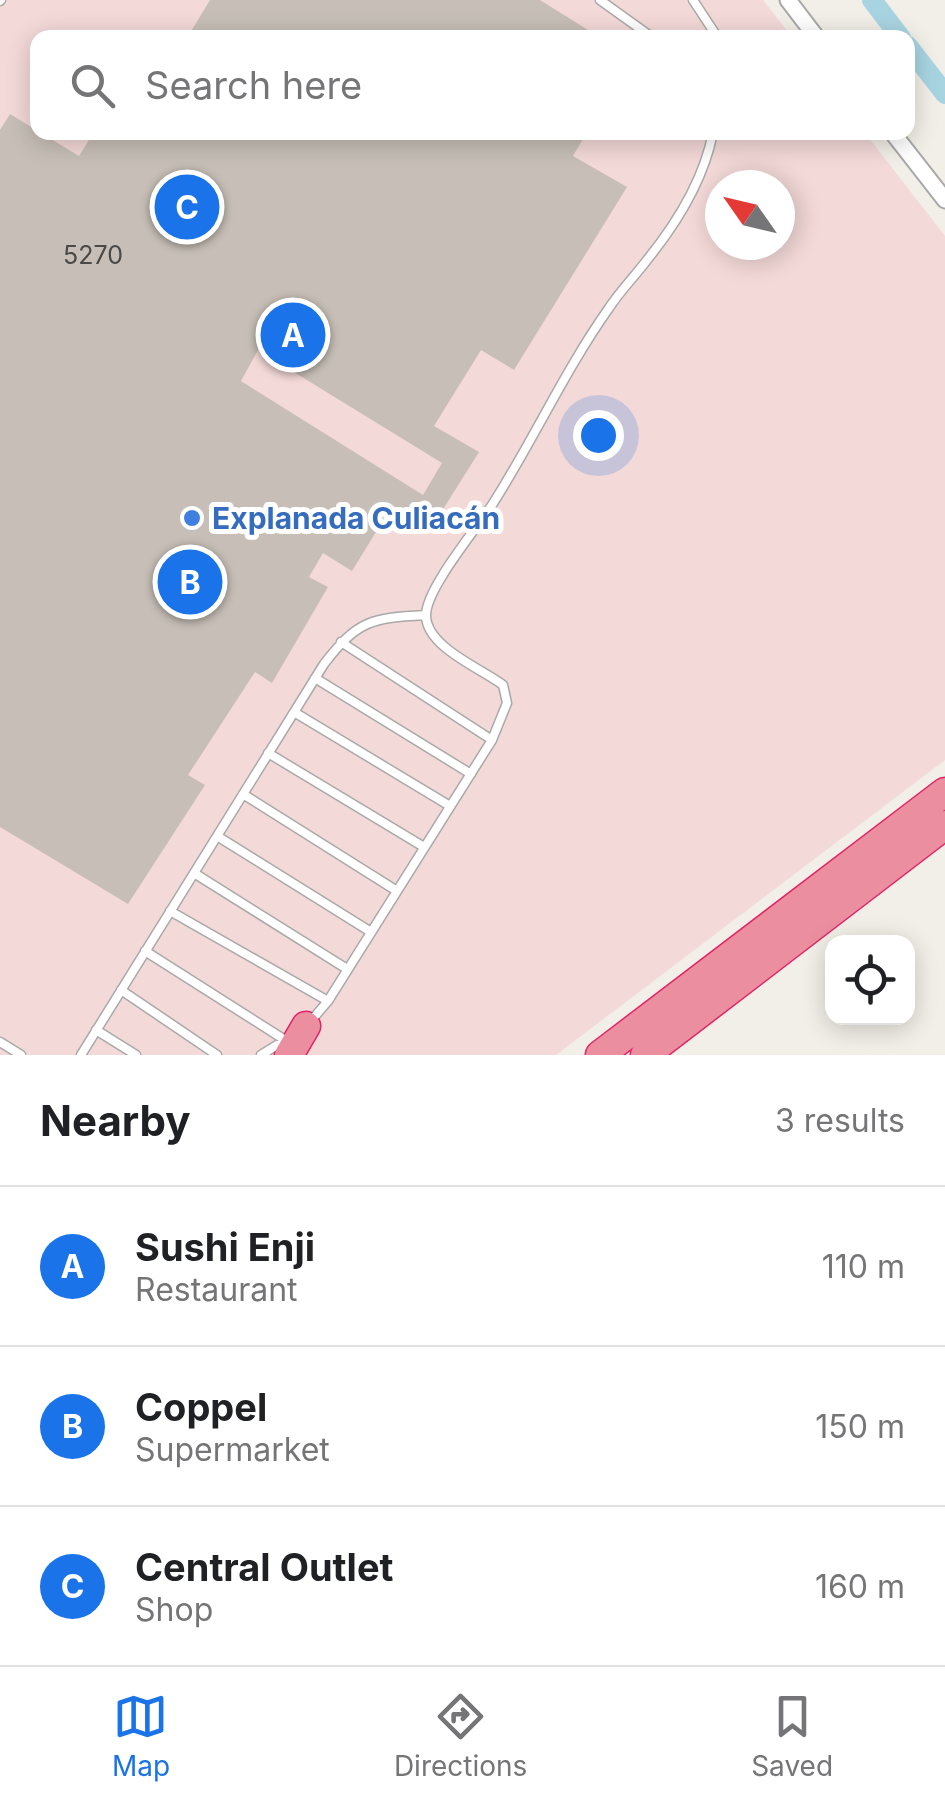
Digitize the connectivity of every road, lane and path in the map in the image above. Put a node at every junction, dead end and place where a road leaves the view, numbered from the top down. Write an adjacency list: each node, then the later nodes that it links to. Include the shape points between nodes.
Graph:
1 (600, 0): 4 (lane)
2 (694, 0): 5 (lane)
3 (788, 0): 6 (street)
4 (642, 30)
5 (713, 30)
6 (811, 30)
7 (711, 140): 10 (lane, via 683,209 609,307 431,594)
8 (898, 140): 9 (street)
9 (945, 200)
10 (426, 615): 11 (lane, via 374,620); 14 (lane, via 438,643 503,685 507,703)
11 (341, 642): 12 (lane); 14 (lane)
12 (315, 678): 13 (lane); 16 (lane)
13 (294, 712): 15 (lane); 19 (lane)
14 (492, 740): 16 (lane)
15 (268, 754): 18 (lane); 22 (lane)
16 (470, 774): 19 (lane)
17 (945, 792): 39 (highway)
18 (243, 794): 21 (lane); 24 (lane)
19 (450, 806): 22 (lane)
20 (945, 825): 40 (highway)
21 (217, 836): 23 (lane); 26 (lane)
22 (424, 847): 24 (lane)
23 (194, 873): 25 (lane); 28 (lane)
24 (397, 891): 26 (lane)
25 (170, 911): 27 (lane); 30 (lane)
26 (371, 932): 28 (lane)
27 (145, 952): 29 (lane); 32 (lane)
28 (346, 969): 30 (lane)
29 (121, 990): 31 (lane); 37 (lane)
30 (328, 1001): 32 (lane)
31 (96, 1030): 35 (lane); 36 (lane)
32 (293, 1040): 38 (lane)
33 (4, 1048): 34 (lane)
34 (21, 1055)
35 (80, 1055)
36 (136, 1055)
37 (217, 1055)
38 (261, 1055)
39 (600, 1055)
40 (645, 1055)

